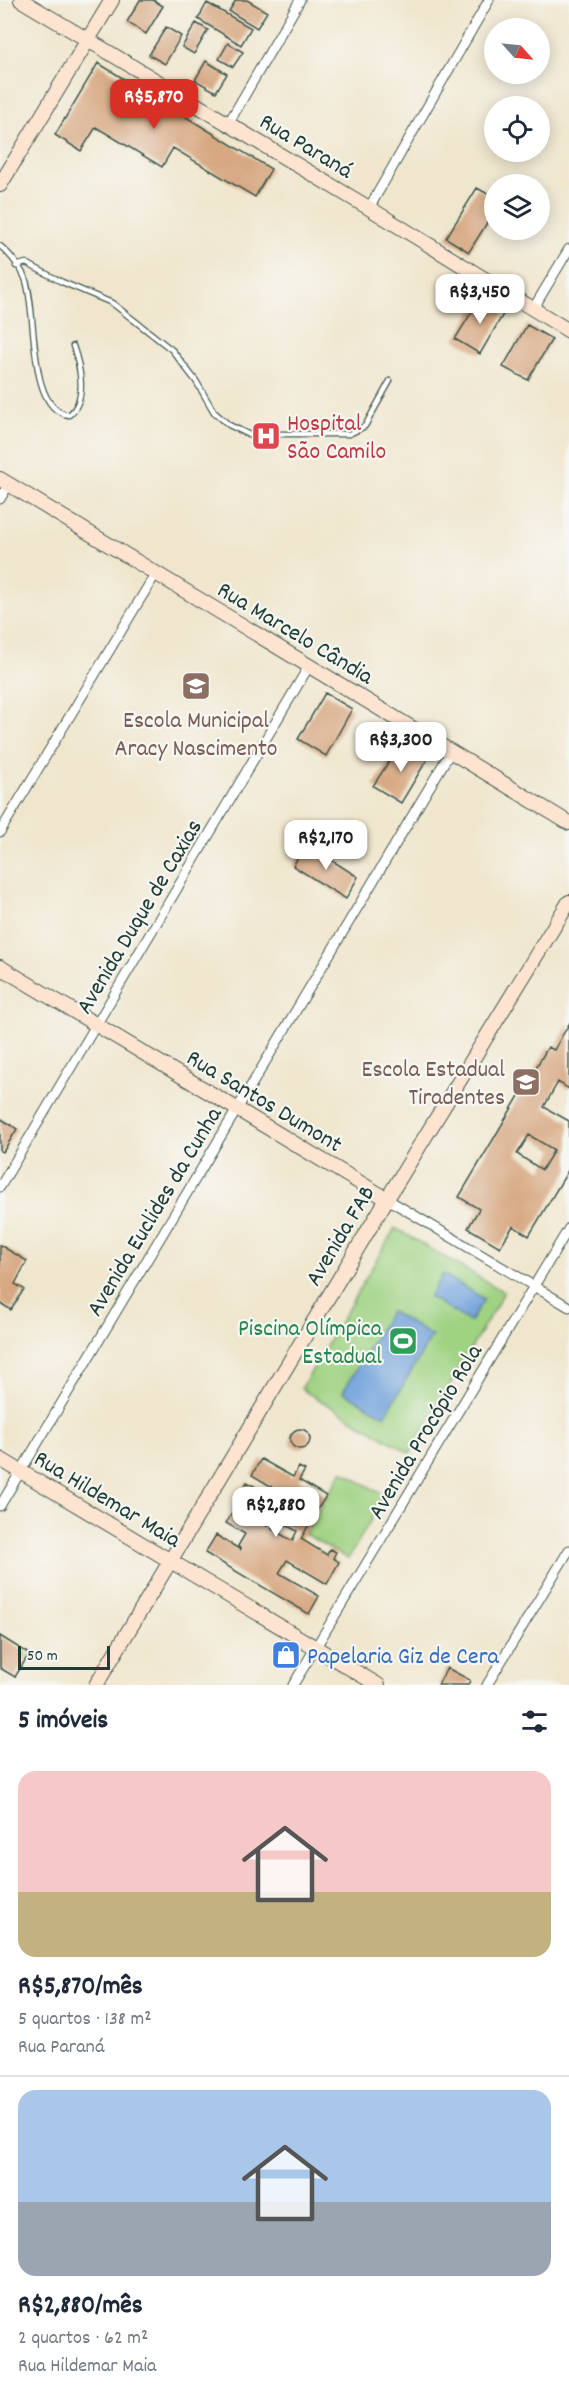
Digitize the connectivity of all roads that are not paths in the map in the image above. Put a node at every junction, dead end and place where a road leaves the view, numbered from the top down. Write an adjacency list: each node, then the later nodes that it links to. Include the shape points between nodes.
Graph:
1 (21, 0): 5 (main road, Rua Paraná)
2 (112, 0): 5 (main road)
3 (300, 0): 6 (street)
4 (489, 0): 8 (street)
5 (88, 41): 6 (main road, Rua Paraná); 7 (main road)
6 (228, 124): 8 (main road, Rua Paraná)
7 (0, 185)
8 (369, 208): 12 (main road, Rua Paraná)
9 (0, 246): 11 (lane)
10 (569, 249): 12 (street)
11 (16, 266): 14 (lane, via 26,278 37,365 45,395 50,407 59,414 69,415 75,410 79,396 81,367); 15 (lane, via 26,263 112,303 172,350 214,412 229,425 256,438 349,434 365,426)
12 (533, 309): 13 (main road, Rua Paraná)
13 (569, 331)
14 (73, 346)
15 (390, 381)
16 (4, 482): 17 (street); 18 (main road, Rua Marcelo Cândia)
17 (0, 499)
18 (156, 573): 19 (main road, Rua Marcelo Cândia); 22 (street)
19 (309, 666): 20 (main road, Rua Marcelo Cândia); 25 (street, Avenida Duque de Caxias)
20 (451, 752): 21 (main road, Rua Marcelo Cândia); 26 (street, Avenida Euclides da Cunha)
21 (569, 823)
22 (0, 832)
23 (569, 902): 28 (main road, Avenida FAB)
24 (0, 967): 25 (main road, Rua Santos Dumont)
25 (96, 1024): 26 (main road, Rua Santos Dumont); 27 (street, Avenida Duque de Caxias)
26 (237, 1109): 28 (main road, Rua Santos Dumont); 33 (street, Avenida Euclides da Cunha)
27 (0, 1187)
28 (387, 1199): 30 (street, Rua Santos Dumont); 36 (main road, Avenida FAB)
29 (569, 1228): 30 (street, Avenida Procópio Rola)
30 (534, 1286): 31 (street, Rua Santos Dumont); 37 (street, Avenida Procópio Rola)
31 (569, 1307)
32 (0, 1459): 33 (main road, Rua Hildemar Maia)
33 (20, 1472): 34 (street, Avenida Euclides da Cunha); 36 (main road, Rua Hildemar Maia)
34 (0, 1506)
35 (569, 1551): 41 (street)
36 (170, 1561): 37 (main road, Rua Hildemar Maia); 38 (main road, Avenida FAB)
37 (315, 1647): 39 (street, Avenida Procópio Rola); 40 (main road, Rua Hildemar Maia)
38 (96, 1685)
39 (293, 1685)
40 (378, 1685)
41 (487, 1685)

